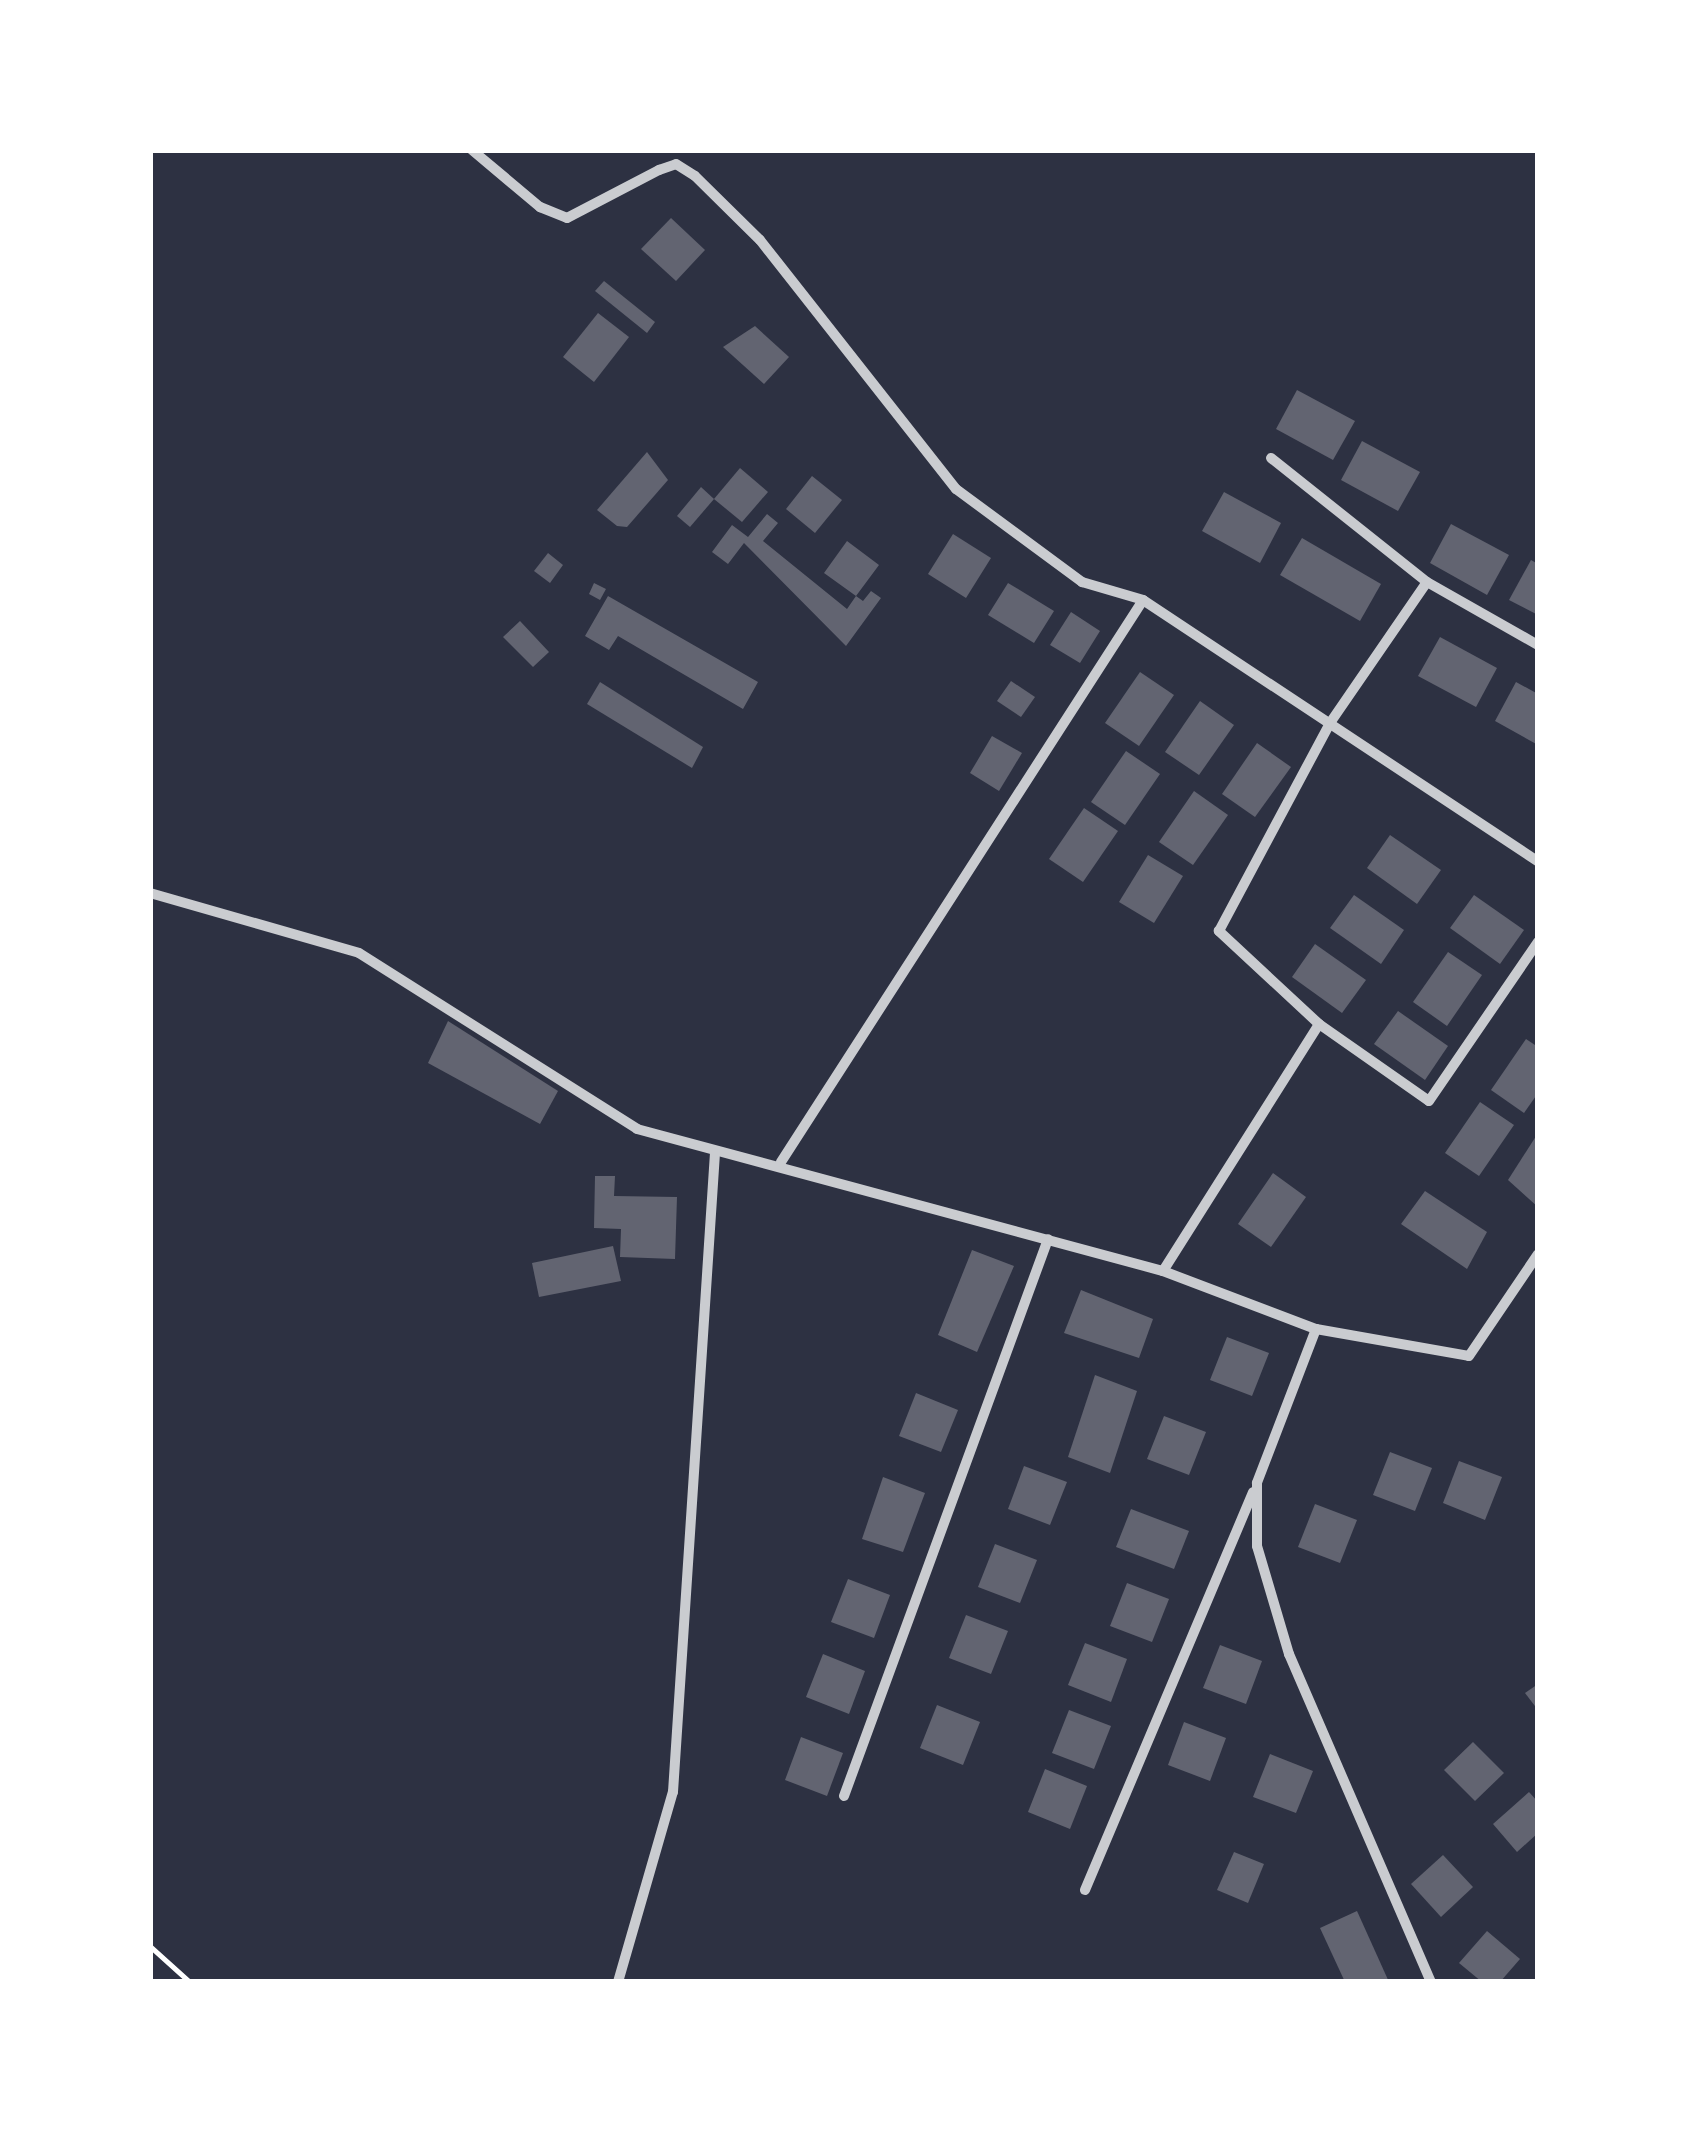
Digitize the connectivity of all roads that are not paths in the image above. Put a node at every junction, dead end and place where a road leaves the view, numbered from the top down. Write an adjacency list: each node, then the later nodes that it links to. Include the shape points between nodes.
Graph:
1 (472, 150): 4 (street, via 540,207 567,218 676,164 760,240 956,489 1082,582)
2 (1271, 458): 3 (street)
3 (1427, 582): 5 (street); 6 (street)
4 (1143, 600): 6 (street); 12 (street)
5 (1538, 645)
6 (1330, 723): 7 (street); 10 (street, via 1219,931)
7 (1538, 861)
8 (150, 893): 11 (street, via 359,953 638,1130)
9 (1538, 942): 10 (street, via 1429,1101)
10 (1318, 1024): 15 (street)
11 (715, 1153): 12 (street); 20 (street, via 673,1792)
12 (781, 1162): 13 (street)
13 (1048, 1239): 15 (street); 18 (street)
14 (1538, 1254): 16 (street, via 1468,1356)
15 (1163, 1271): 16 (street)
16 (1316, 1329): 17 (street)
17 (1257, 1483): 19 (street); 21 (street, via 1257,1546 1289,1654)
18 (844, 1796)
19 (1085, 1890)
20 (618, 1982)
21 (1431, 1982)

